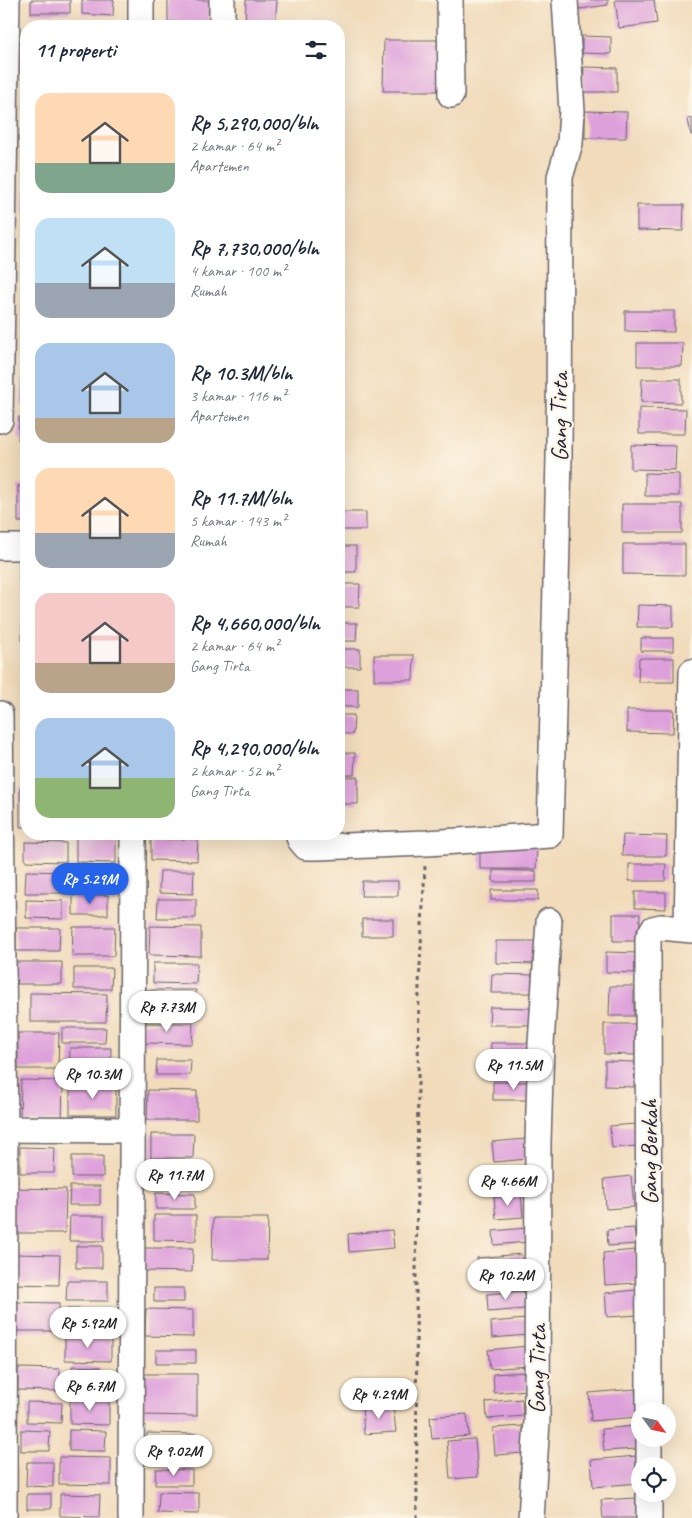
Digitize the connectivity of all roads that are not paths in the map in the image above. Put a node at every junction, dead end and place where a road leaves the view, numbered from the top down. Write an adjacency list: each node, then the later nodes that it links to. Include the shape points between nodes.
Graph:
1 (7, 0): 9 (street)
2 (142, 0): 6 (street)
3 (222, 0): 7 (street)
4 (450, 0): 8 (street)
5 (565, 0): 15 (street, Gang Tirta, via 572,111 570,143 560,176 559,468 550,835 306,847)
6 (141, 20)
7 (222, 20)
8 (452, 95)
9 (0, 420)
10 (0, 547): 11 (street)
11 (20, 548)
12 (692, 672): 17 (street, Gang Berkah)
13 (0, 714): 18 (street)
14 (133, 840): 19 (street)
15 (300, 840)
16 (549, 920): 24 (street, Gang Tirta, via 541,1044 537,1421)
17 (690, 930): 20 (street, Gang Berkah, via 661,927 653,929 648,938)
18 (5, 1129): 19 (street); 22 (street)
19 (131, 1130): 23 (street)
20 (649, 1402)
21 (649, 1502): 25 (street)
22 (4, 1518)
23 (131, 1518)
24 (531, 1518)
25 (649, 1518)

